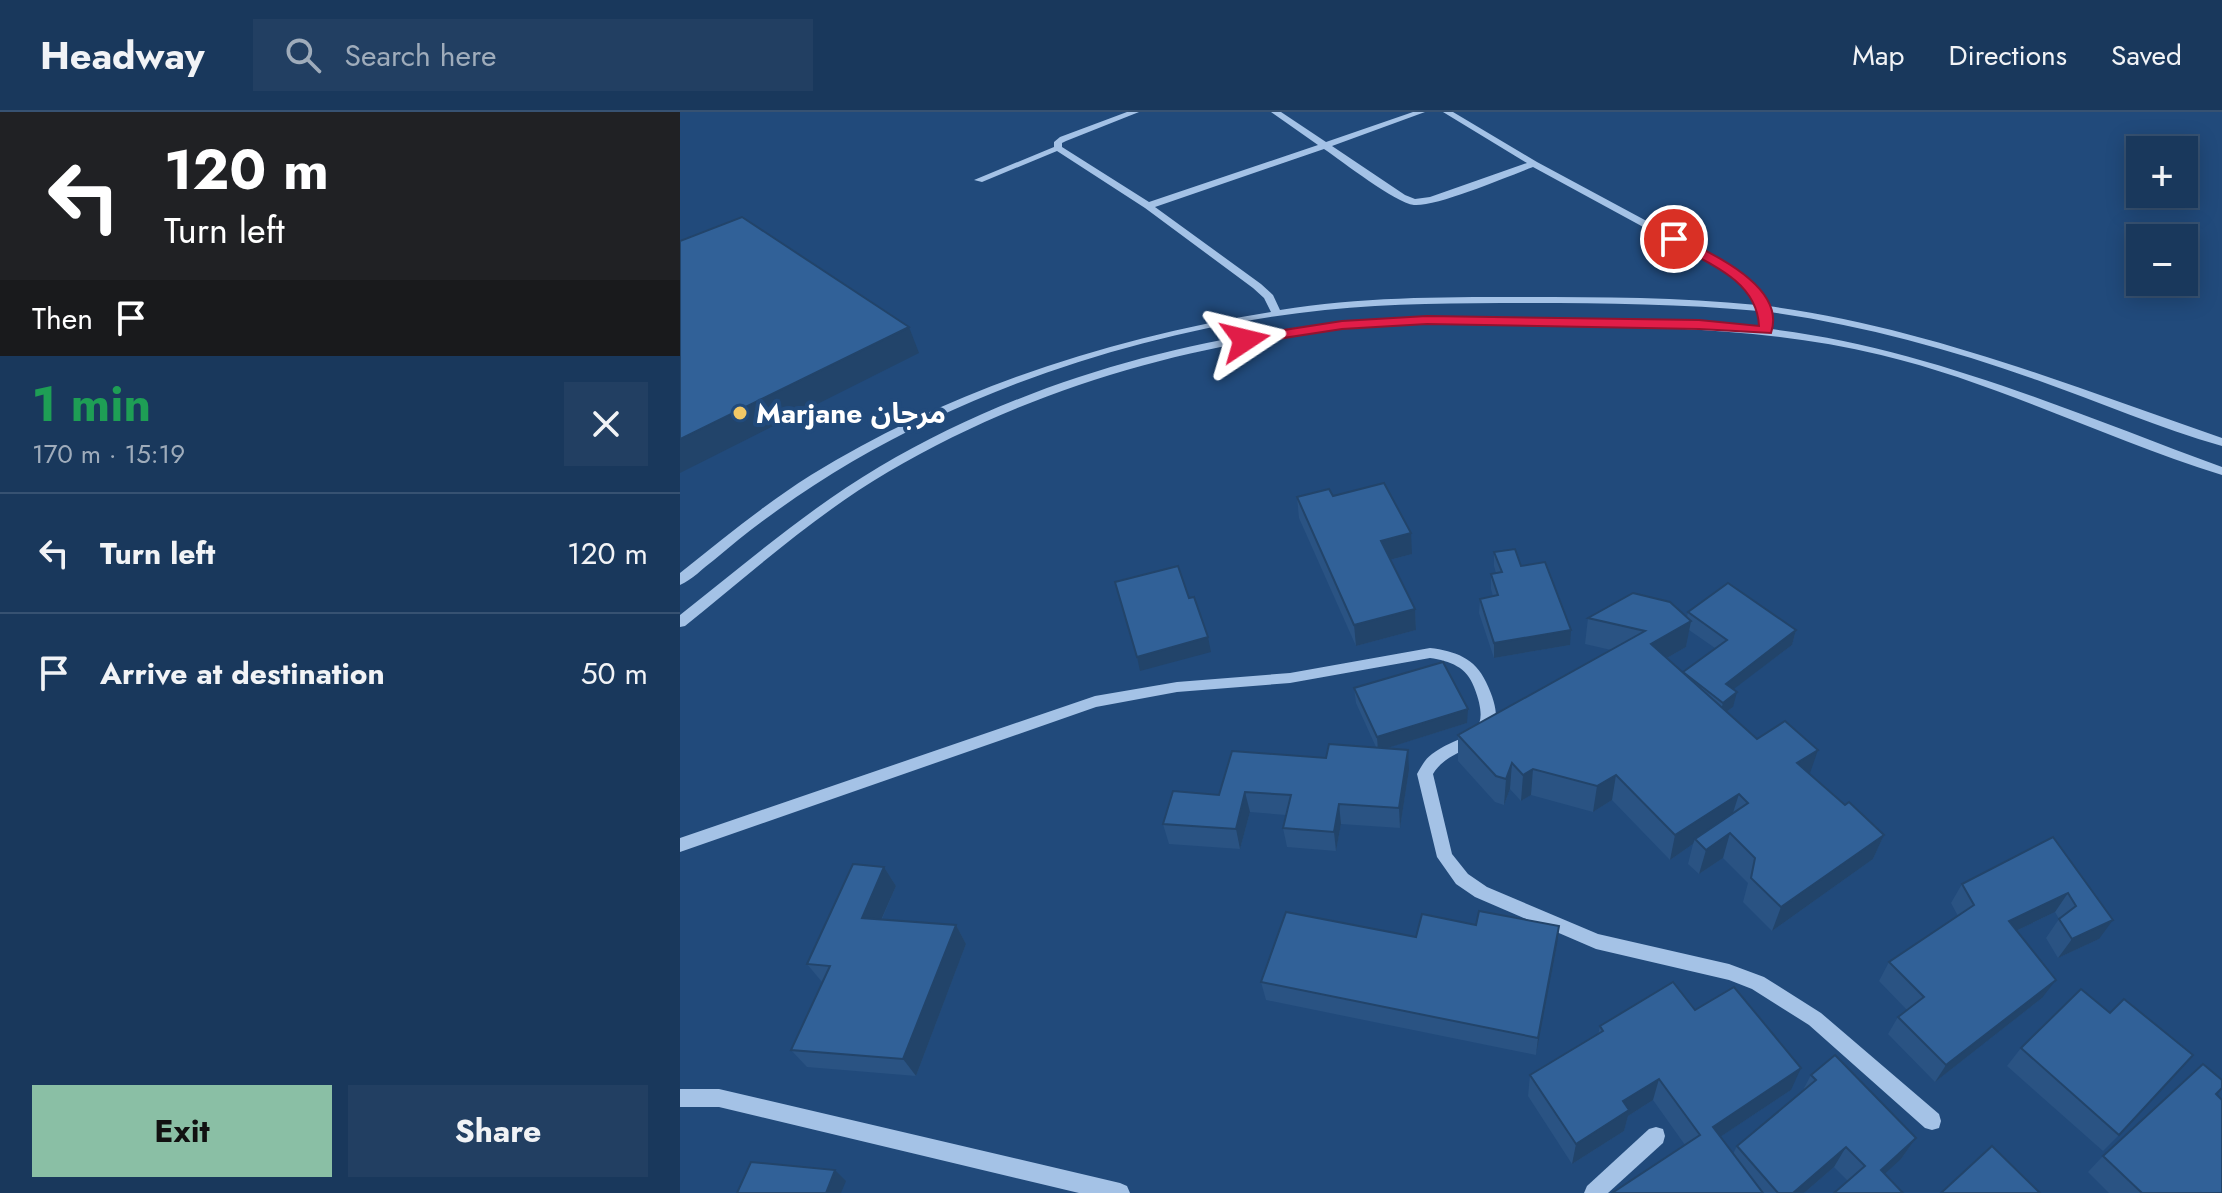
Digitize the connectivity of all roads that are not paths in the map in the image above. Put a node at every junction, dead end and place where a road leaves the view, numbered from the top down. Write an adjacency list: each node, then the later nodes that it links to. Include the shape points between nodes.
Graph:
1 (1135, 112): 6 (street, via 1063,139)
2 (1275, 112): 5 (street)
3 (1421, 112): 5 (street)
4 (1447, 112): 7 (street)
5 (1323, 144): 7 (street, via 1414,202); 9 (street)
6 (1058, 148): 8 (street); 9 (street)
7 (1534, 164): 10 (street, via 1730,270)
8 (979, 180)
9 (1148, 206): 11 (street, via 1263,291)
10 (1765, 308): 11 (street, via 1649,299 1482,300); 12 (street); 15 (street, via 1850,322 1946,347)
11 (1277, 314): 13 (street, via 1194,329)
12 (1766, 330): 14 (street, via 1441,320 1370,323 1245,340); 16 (street, via 1909,359)
13 (1053, 367): 14 (street); 17 (street, via 945,409 859,452 775,505)
14 (1064, 386): 18 (street, via 963,427 882,470)
15 (2222, 442)
16 (2222, 471)
17 (680, 580)
18 (680, 622)
19 (680, 845): 21 (street, via 1095,702 1443,654 1474,670 1489,715 1477,737 1436,757 1425,774 1445,857 1462,879 1596,941 1758,983 1815,1019)
20 (680, 1098): 23 (street, via 719,1098)
21 (1932, 1121)
22 (1656, 1136): 24 (street)
23 (1120, 1193)
24 (1594, 1193)

